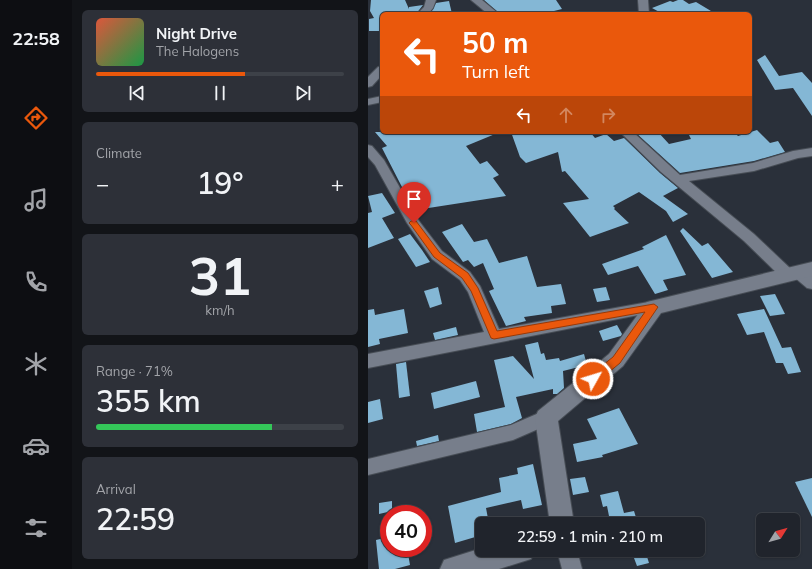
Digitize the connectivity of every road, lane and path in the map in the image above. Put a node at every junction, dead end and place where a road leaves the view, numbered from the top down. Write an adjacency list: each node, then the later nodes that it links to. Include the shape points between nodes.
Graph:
1 (432, 0): 4 (street)
2 (476, 0): 5 (street)
3 (643, 0): 6 (street)
4 (424, 12)
5 (491, 12)
6 (644, 12)
7 (380, 71): 8 (street)
8 (368, 84)
9 (380, 99): 10 (street)
10 (368, 102)
11 (628, 134): 14 (street)
12 (368, 149): 17 (street, via 380,163 414,223 437,255 465,276 475,290)
13 (812, 152): 14 (street, via 754,167)
14 (678, 179): 15 (street, via 769,254)
15 (803, 275): 16 (street)
16 (654, 307): 17 (street); 19 (street, via 616,360)
17 (494, 336): 18 (street)
18 (368, 361)
19 (546, 418): 20 (street, via 513,432); 21 (street)
20 (368, 467)
21 (561, 517)
22 (497, 557): 24 (street)
23 (569, 557): 25 (street)
24 (453, 569)
25 (572, 569)

